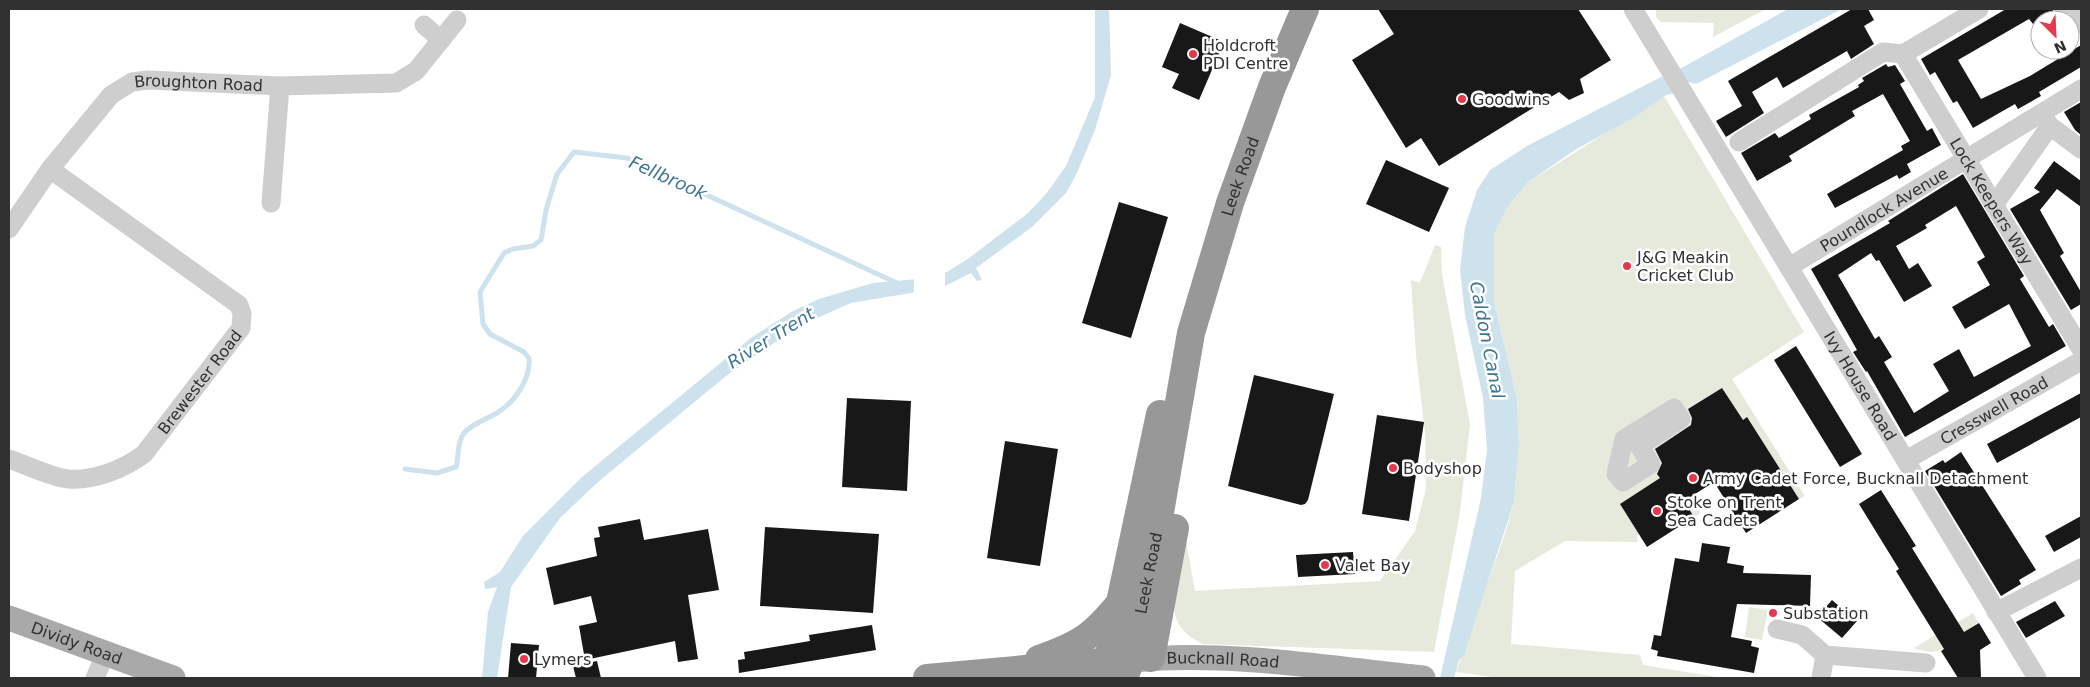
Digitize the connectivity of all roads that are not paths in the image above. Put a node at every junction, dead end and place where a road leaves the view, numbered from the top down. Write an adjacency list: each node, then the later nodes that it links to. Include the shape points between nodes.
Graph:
1 (1305, 9): 21 (highway, Leek Road, via 1272,87 1230,202)
2 (1633, 9): 20 (street, Ivy House Road)
3 (1979, 9): 9 (street)
4 (2064, 9): 6 (street)
5 (457, 20): 8 (street, Broughton Road)
6 (2081, 24)
7 (424, 25): 8 (street)
8 (441, 40): 10 (street, Broughton Road, via 416,71 396,82)
9 (1903, 54): 13 (street, via 1883,52); 15 (street, Lock Keepers Way)
10 (280, 86): 16 (street, Broughton Road, via 132,82 111,95); 17 (street)
11 (2081, 89): 12 (street, Poundlock Avenue)
12 (2045, 120): 14 (street); 15 (street, Poundlock Avenue); 18 (street)
13 (1739, 142)
14 (2081, 149)
15 (1966, 158): 18 (street, Lock Keepers Way); 20 (street, Poundlock Avenue)
16 (50, 170): 19 (street, Broughton Road); 24 (street, Brewester Road, via 240,306 241,328 144,454 129,465 67,479)
17 (271, 203)
18 (1994, 205): 22 (street, Lock Keepers Way)
19 (9, 229)
20 (1789, 267): 25 (street, Ivy House Road)
21 (1187, 348): 27 (highway, Leek Road, via 1161,410); 34 (highway, via 1195,414)
22 (2081, 349)
23 (2081, 361): 25 (street, Cresswell Road)
24 (9, 458)
25 (1906, 460): 28 (street, Ivy House Road)
26 (2081, 568): 28 (street)
27 (1121, 602): 34 (highway, Leek Road); 35 (highway, via 1101,627 1085,640)
28 (1996, 612): 41 (street, Ivy House Road)
29 (9, 618): 31 (main road, Dividy Road)
30 (1777, 629): 32 (street, via 1802,636)
31 (105, 654): 38 (street); 39 (main road, Dividy Road)
32 (1825, 656): 33 (street); 40 (street)
33 (1926, 663)
34 (1127, 669): 35 (highway); 37 (main road, Bucknall Road, via 1193,657 1254,660)
35 (1002, 671): 36 (highway)
36 (936, 677)
37 (1414, 677)
38 (95, 678)
39 (174, 678)
40 (1821, 678)
41 (2037, 678)

